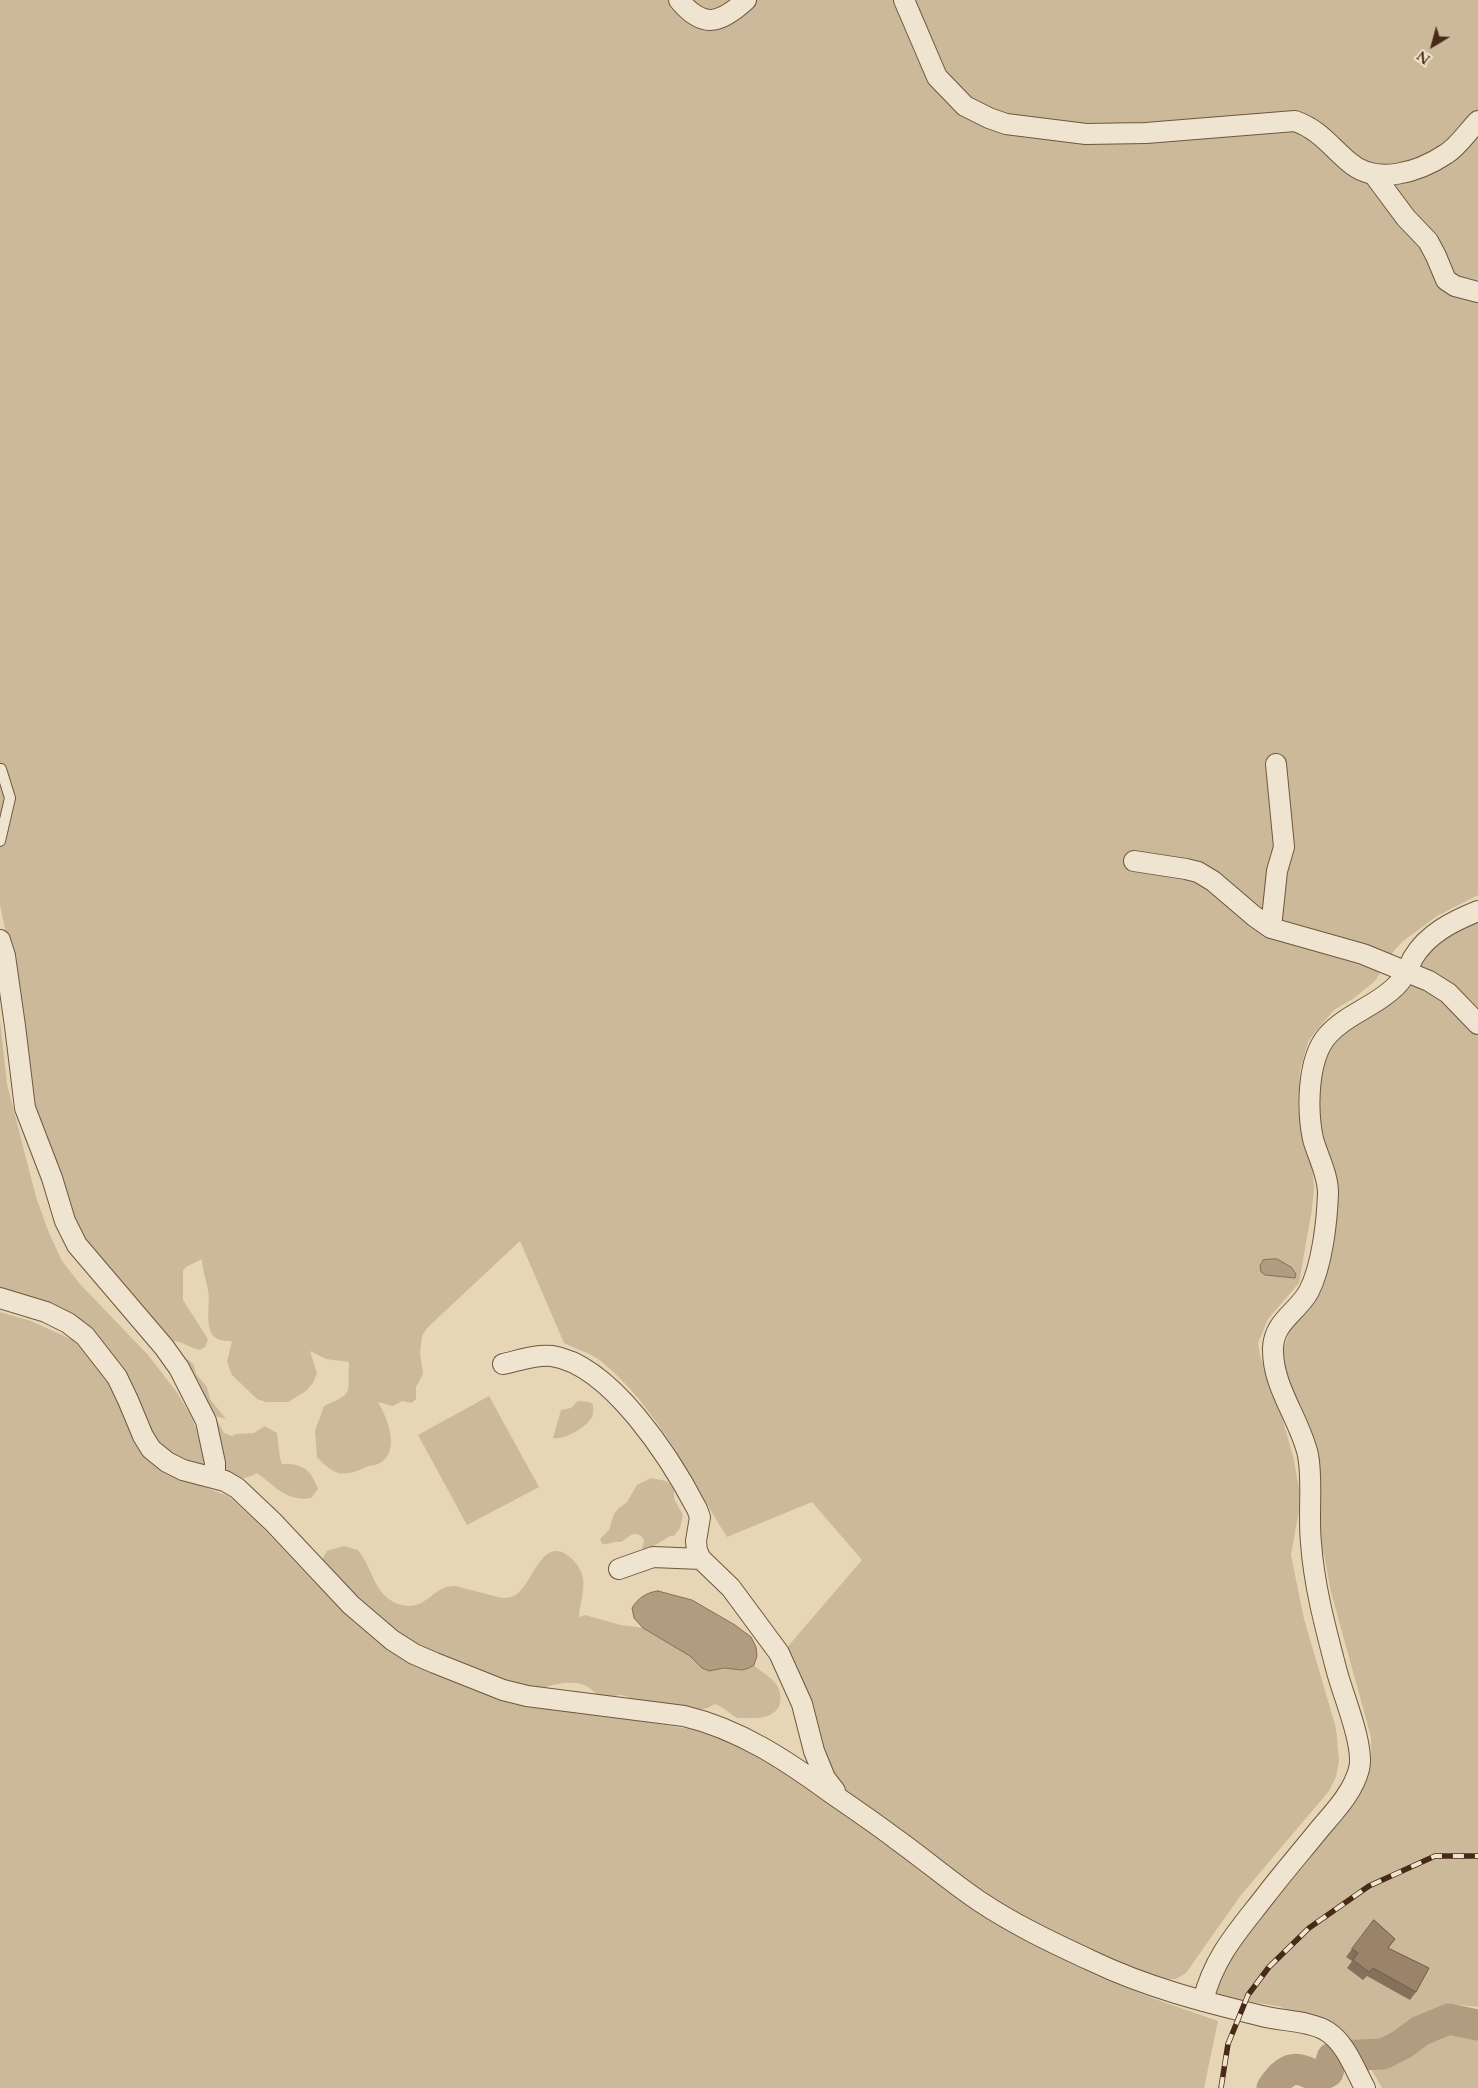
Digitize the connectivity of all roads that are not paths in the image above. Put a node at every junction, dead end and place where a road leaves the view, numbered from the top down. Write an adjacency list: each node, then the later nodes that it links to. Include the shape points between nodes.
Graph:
1 (679, 0): 2 (street, via 688,11 707,21 717,20)
2 (746, 0)
3 (904, 0): 5 (street, via 937,77 965,106 988,118 1006,124 1086,134 1295,122 1312,127 1351,164)
4 (1478, 121): 5 (street, via 1446,154 1392,175)
5 (1374, 175): 6 (street, via 1428,241 1446,280)
6 (1478, 292)
7 (1276, 764): 12 (street, via 1284,847 1277,871)
8 (1, 769): 9 (lane, via 10,798)
9 (0, 841)
10 (1134, 861): 12 (street, via 1198,872)
11 (1478, 911): 14 (street, via 1430,937)
12 (1271, 928): 14 (street, via 1336,945)
13 (0, 940): 18 (street, via 5,956 25,1108 65,1221 76,1245 179,1368 206,1421)
14 (1407, 972): 15 (street, via 1448,993); 22 (street, via 1390,991 1335,1028 1320,1045 1313,1063 1310,1116 1328,1188 1323,1233 1314,1280 1307,1295 1279,1327 1273,1349 1283,1392 1309,1459 1312,1561 1335,1665 1360,1749 1360,1766 1346,1795 1230,1940 1208,1979)
15 (1478, 1024)
16 (0, 1298): 18 (street, via 46,1312 85,1336 117,1377 151,1449 184,1470)
17 (503, 1364): 19 (street, via 550,1356 591,1372 615,1394 670,1460 688,1492 700,1517 696,1541)
18 (215, 1478): 21 (street, via 237,1488 256,1504 351,1605 414,1654 502,1690 526,1696 705,1721 781,1757)
19 (701, 1559): 20 (street, via 653,1557); 21 (street, via 731,1588 779,1653 802,1704 825,1778)
20 (619, 1569)
21 (842, 1801): 22 (street, via 1012,1922 1104,1967)
22 (1202, 2001): 23 (street, via 1326,2031 1339,2041)
23 (1365, 2088)

